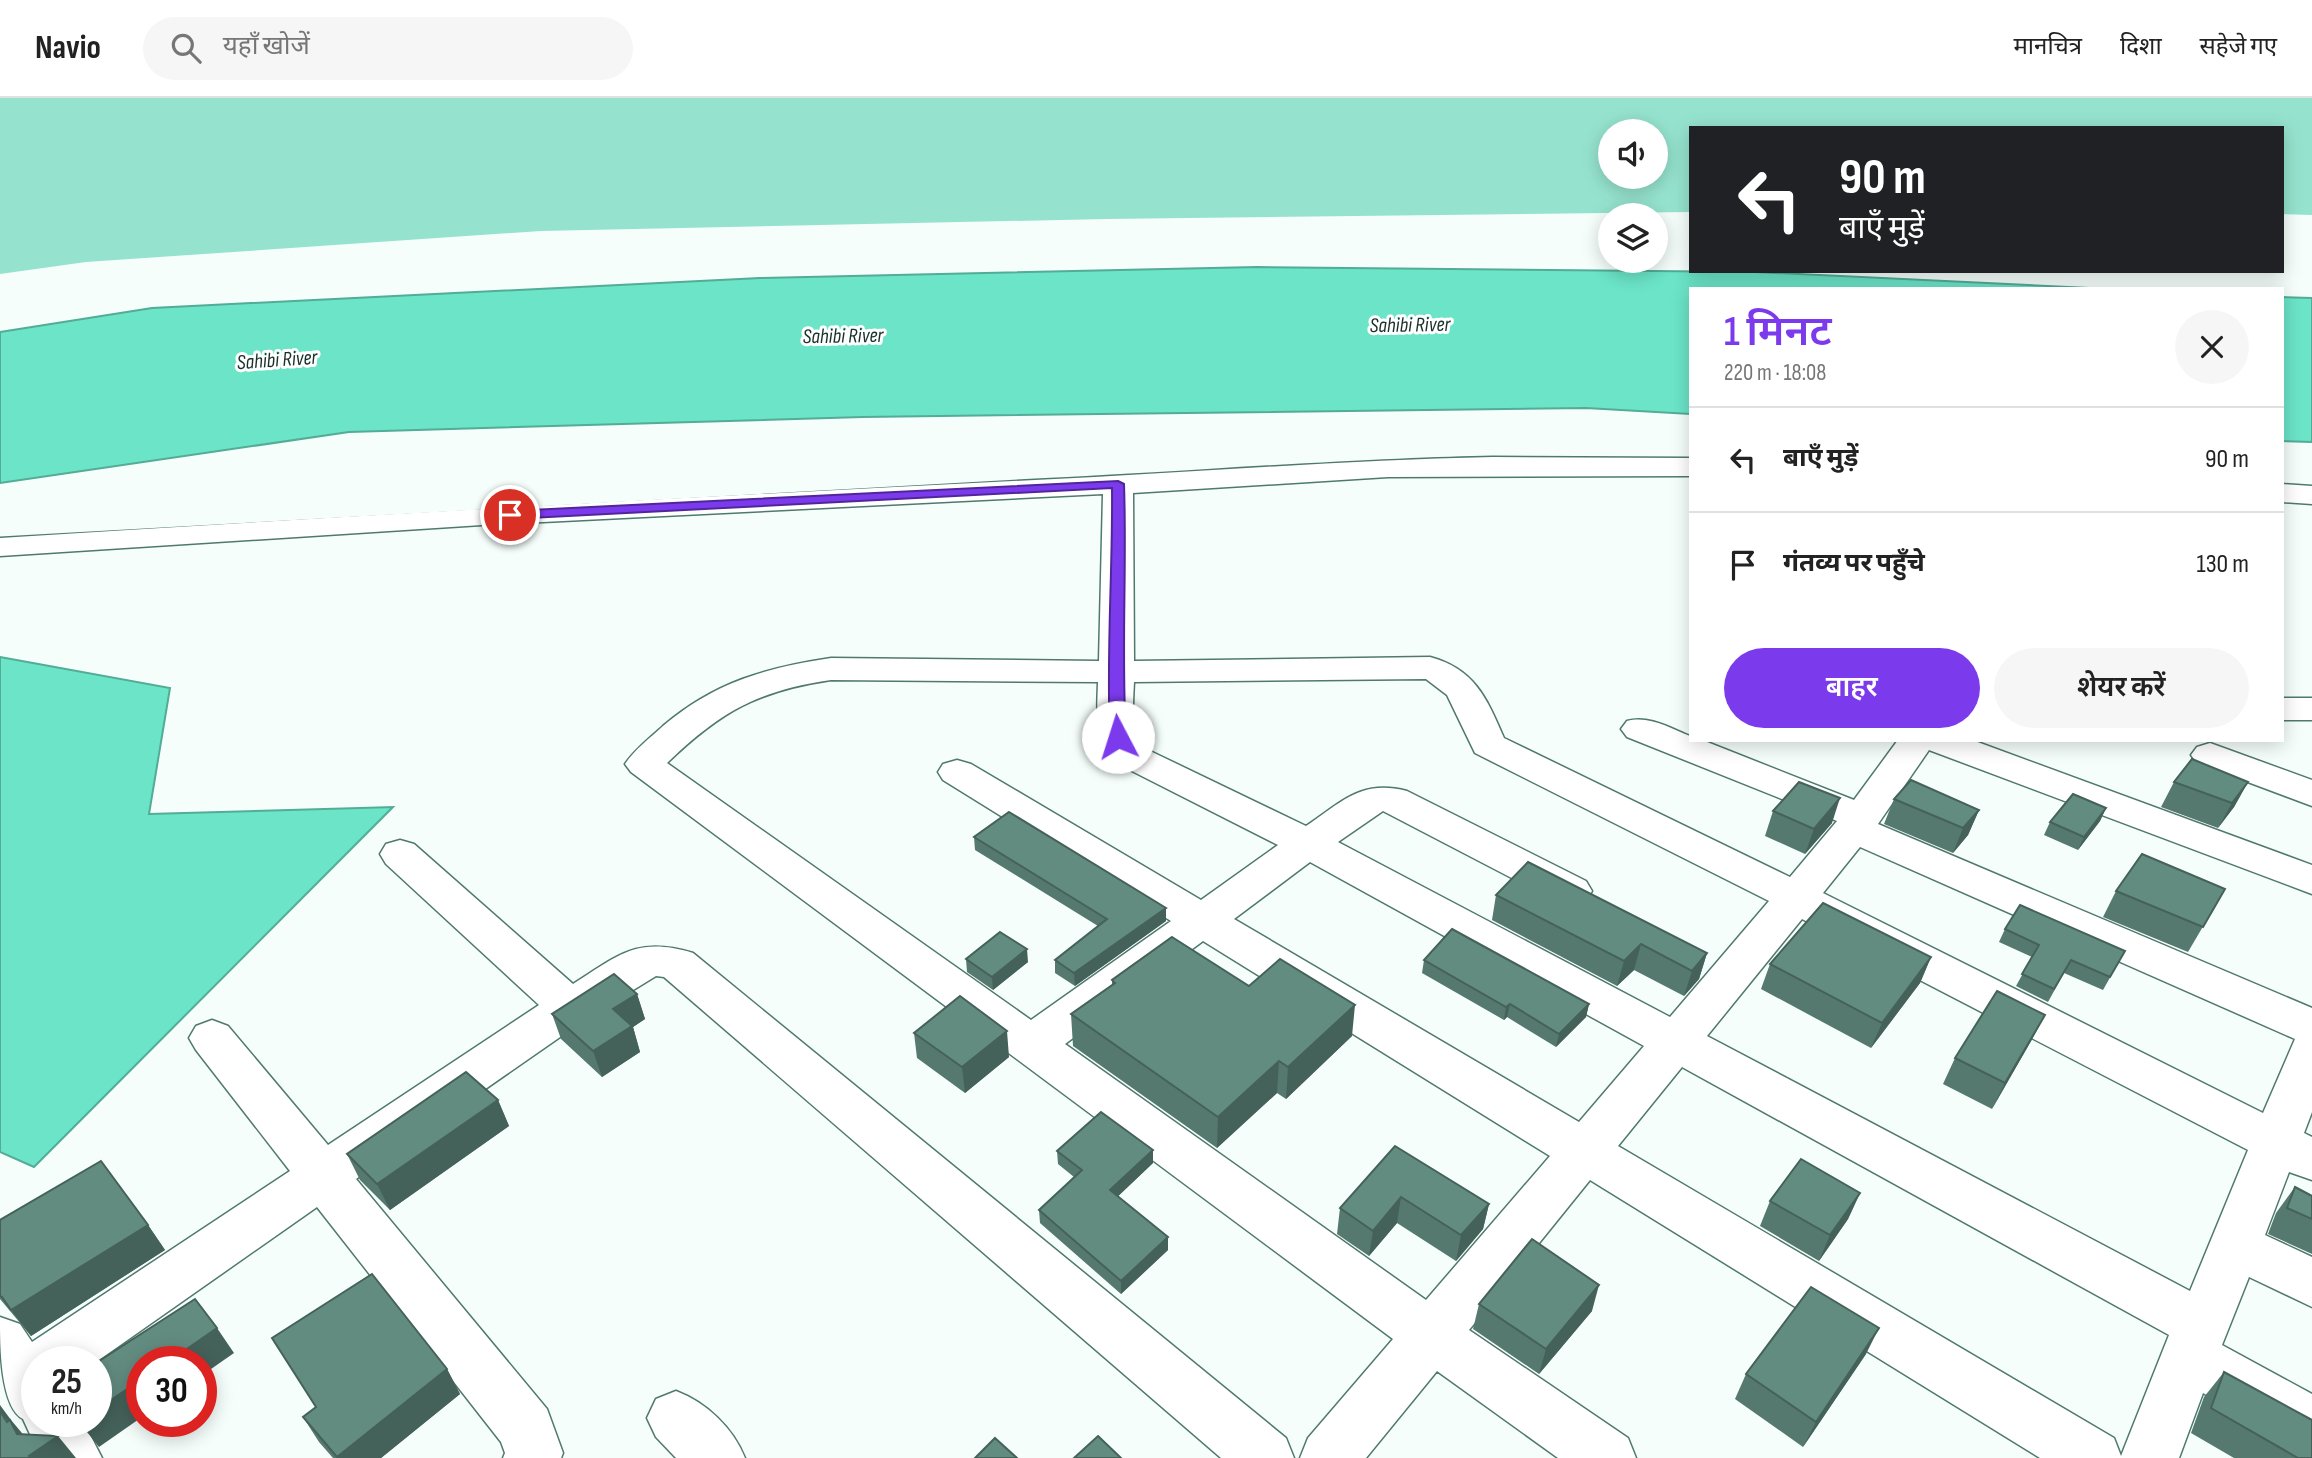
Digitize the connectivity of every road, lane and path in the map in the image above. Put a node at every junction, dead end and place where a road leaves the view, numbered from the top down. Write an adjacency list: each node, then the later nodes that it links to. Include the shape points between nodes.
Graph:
1 (1689, 467): 2 (street, via 1388,468)
2 (1118, 484): 5 (street, via 482,516); 6 (street)
3 (2284, 493): 4 (street)
4 (2312, 495)
5 (0, 547)
6 (1115, 672): 16 (street, via 1115,719 1122,748); 19 (street, via 1403,666 1440,671 1466,696 1488,745); 26 (street, via 831,669 785,675 746,687 709,708 644,764)
7 (2284, 709): 8 (street)
8 (2312, 709)
9 (1640, 729): 15 (street)
10 (1916, 742): 15 (street)
11 (1941, 742): 18 (street)
12 (2210, 755): 14 (street)
13 (957, 772): 21 (street)
14 (2312, 794)
15 (1857, 823): 19 (street); 23 (street)
16 (1308, 843): 20 (street, via 1370,801 1393,800); 21 (street); 25 (street)
17 (400, 854): 22 (street)
18 (2312, 880)
19 (1795, 897): 25 (street, via 1713,965); 29 (street)
20 (1599, 906)
21 (1204, 920): 26 (street); 28 (street)
22 (570, 1007): 30 (street); 42 (street, via 637,965 656,960 677,964)
23 (2312, 1027)
24 (212, 1038): 30 (street)
25 (1675, 1041): 28 (street); 34 (street)
26 (1031, 1045): 33 (street)
27 (2312, 1051): 29 (street)
28 (1586, 1152): 33 (street); 45 (street)
29 (2294, 1152): 31 (street)
30 (323, 1177): 35 (street); 40 (street, via 526,1428)
31 (2235, 1245): 32 (street); 34 (street)
32 (2312, 1283)
33 (1431, 1335): 43 (street); 44 (street)
34 (2196, 1341): 37 (street); 46 (street)
35 (77, 1346)
36 (676, 1418): 41 (street)
37 (2312, 1424)
38 (61, 1437): 39 (street)
39 (73, 1458)
40 (532, 1458)
41 (716, 1458)
42 (1265, 1458)
43 (1329, 1458)
44 (1607, 1458)
45 (2093, 1458)
46 (2150, 1458)

